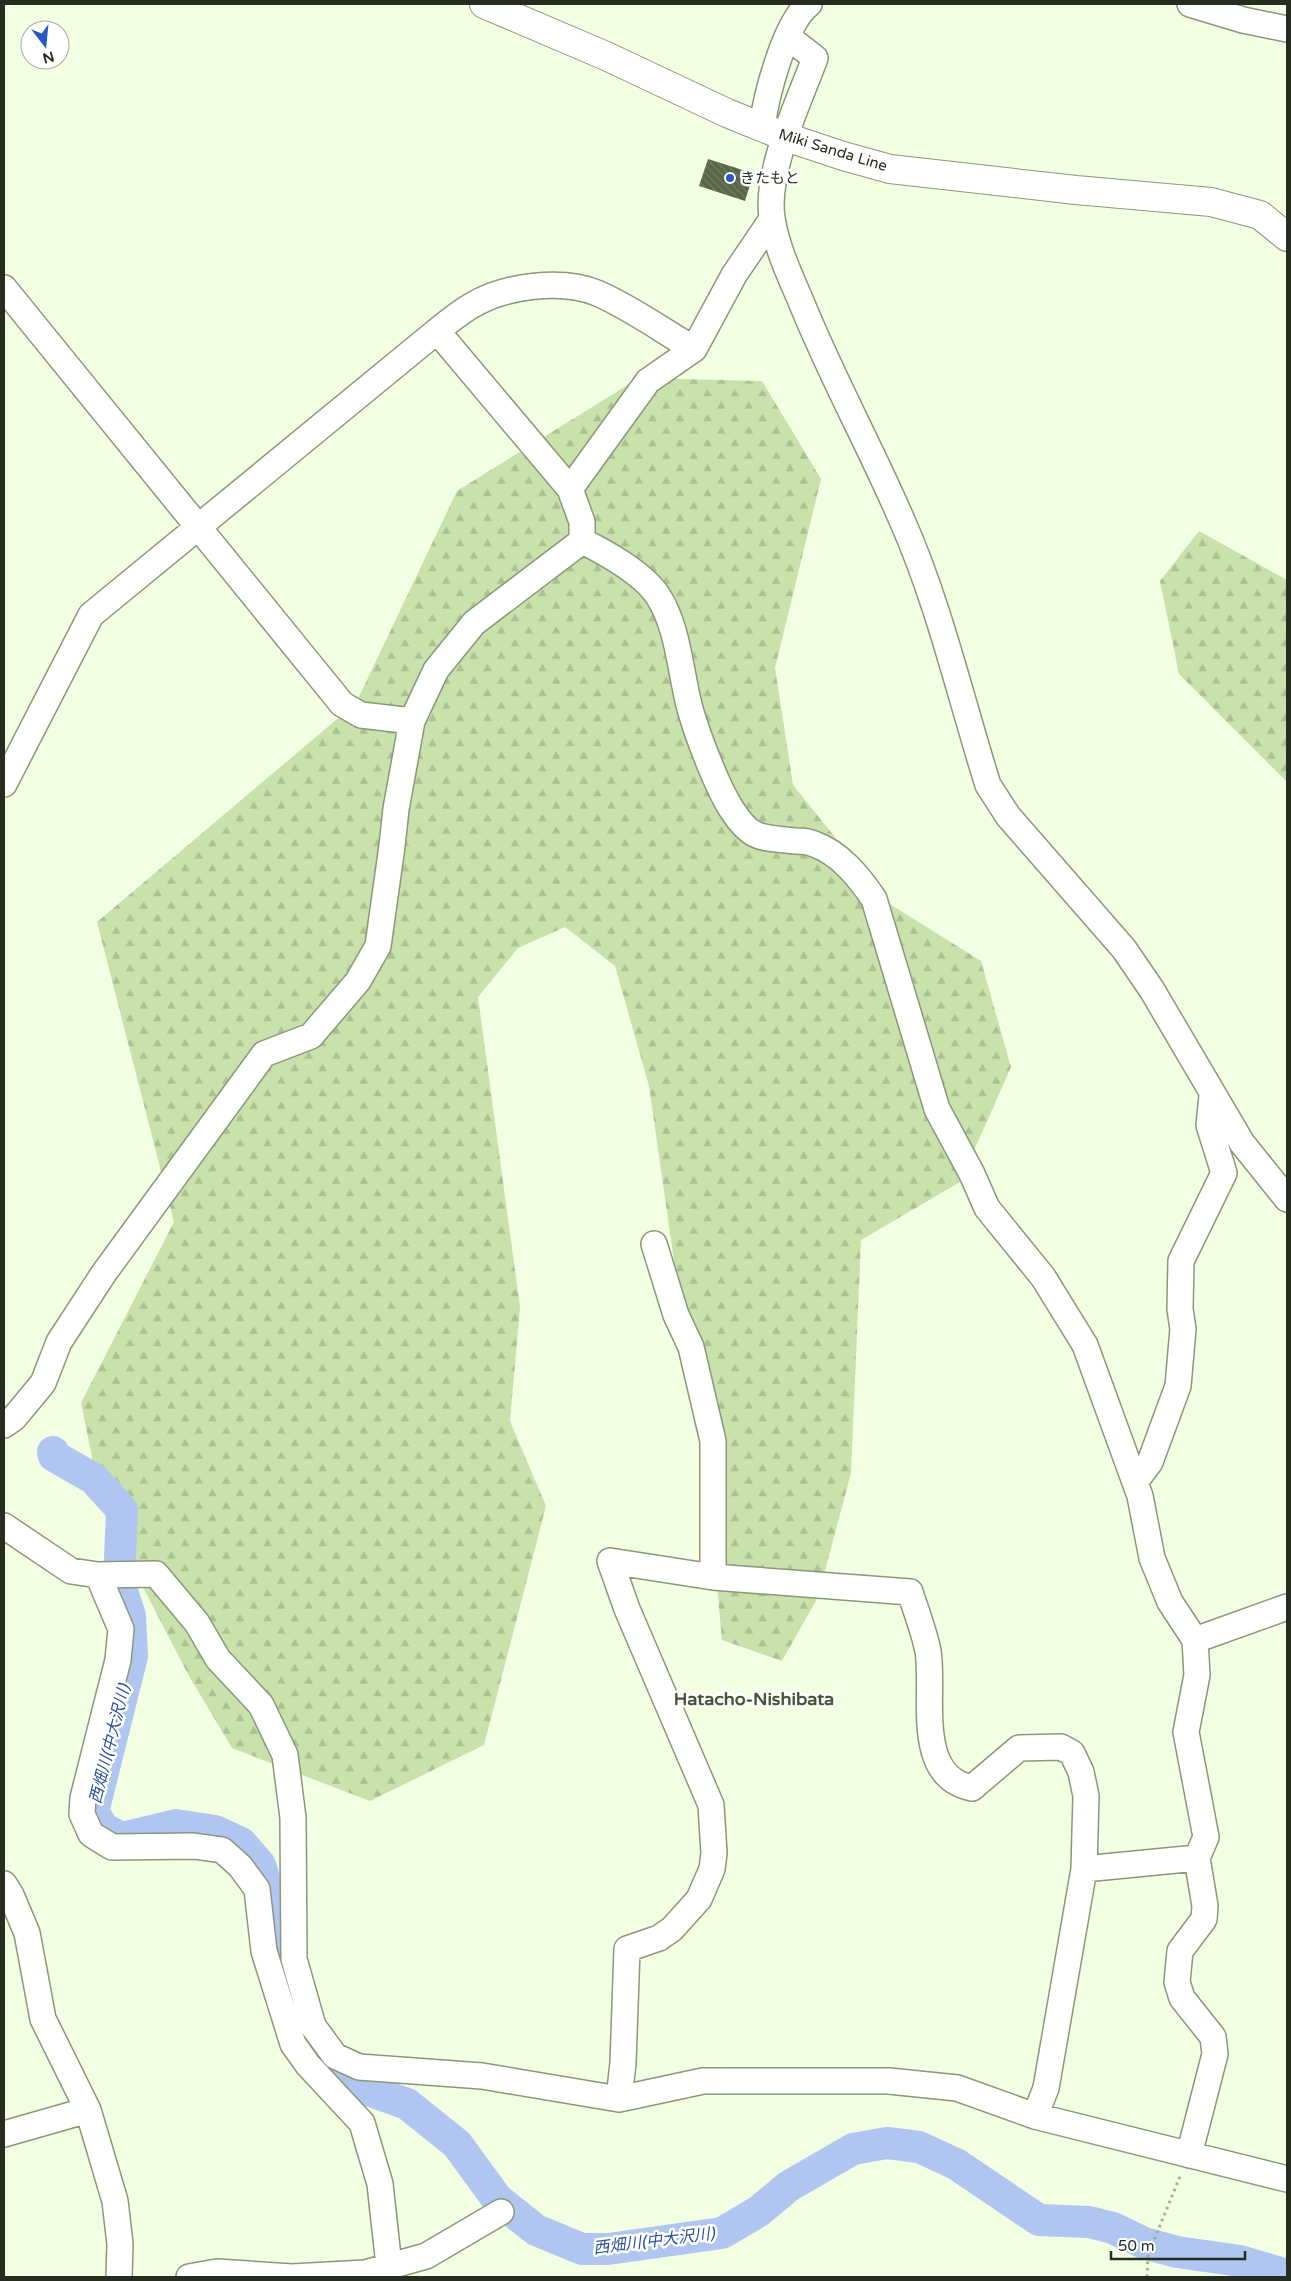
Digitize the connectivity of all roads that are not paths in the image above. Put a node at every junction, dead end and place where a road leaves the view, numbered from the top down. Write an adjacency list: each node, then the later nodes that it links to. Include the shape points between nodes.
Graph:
1 (484, 4): 6 (main road, Miki Sanda Line)
2 (809, 4): 5 (street, via 801,9)
3 (1190, 4): 4 (street)
4 (1287, 29)
5 (788, 37): 6 (street, via 766,97); 6 (street, via 815,58)
6 (774, 132): 7 (street); 8 (main road, Miki Sanda Line, via 890,169 1211,202 1260,215)
7 (772, 219): 11 (street, via 734,276); 17 (street, via 816,341 901,517 920,564 988,785 1008,816 1124,950 1152,990)
8 (1287, 237)
9 (4, 288): 13 (street)
10 (437, 330): 11 (street, via 472,305 501,292 531,286 563,285 596,292); 12 (street); 13 (street)
11 (694, 349): 12 (street, via 648,381)
12 (570, 489): 14 (street, via 582,522)
13 (198, 527): 15 (street, via 342,704 361,715); 16 (street, via 91,615)
14 (582, 540): 15 (street, via 474,623 436,670); 21 (street, via 629,568 658,594 670,620 693,716 719,784 746,830 758,837 812,842 830,851 861,880 874,900 937,1109 972,1174 986,1208 1043,1277 1085,1345)
15 (412, 721): 20 (street, via 396,809 378,946 358,981 311,1036 264,1054 104,1273 59,1342 44,1383)
16 (4, 784)
17 (1212, 1096): 18 (street, via 1242,1143); 21 (street, via 1209,1125 1224,1173 1181,1261 1183,1329 1178,1386 1150,1462)
18 (1287, 1200)
19 (654, 1244): 24 (street, via 676,1314 691,1347 713,1441)
20 (4, 1425)
21 (1135, 1482): 26 (street, via 1152,1558 1170,1602)
22 (4, 1526): 23 (street, via 71,1571)
23 (98, 1576): 30 (street, via 156,1574 197,1623 218,1659 261,1705 285,1755 293,1818 294,1959 313,2026 335,2056 359,2066 482,2076); 37 (street, via 121,1629 118,1660 83,1798 82,1814 91,1834 112,1847 194,1846 222,1850 240,1866 257,1889 264,1951 293,2044 308,2065 362,2123 380,2184)
24 (713, 1577): 28 (street, via 910,1592 928,1651 931,1744 942,1772 959,1786 972,1788 1019,1748 1061,1747 1072,1753 1081,1772 1086,1796); 30 (street, via 610,1561 627,1609 711,1805 714,1853 712,1869 700,1899 659,1938 627,1949 623,2063)
25 (1287, 1607): 26 (street)
26 (1195, 1640): 27 (street, via 1197,1675 1186,1732 1206,1837)
27 (1197, 1858): 28 (street); 34 (street, via 1204,1918 1180,1951 1177,1982 1182,1998 1213,2037 1215,2054)
28 (1084, 1869): 32 (street, via 1046,2088)
29 (4, 1884): 31 (street, via 27,1933 44,2019)
30 (618, 2099): 32 (street, via 703,2081 889,2081 957,2088)
31 (88, 2110): 33 (street); 38 (street, via 115,2201 120,2244)
32 (1035, 2116): 34 (street)
33 (4, 2134)
34 (1189, 2155): 35 (street)
35 (1287, 2179)
36 (501, 2212): 37 (street, via 426,2256)
37 (389, 2266): 39 (street, via 365,2273 292,2277 217,2272)
38 (119, 2277)
39 (189, 2277)

